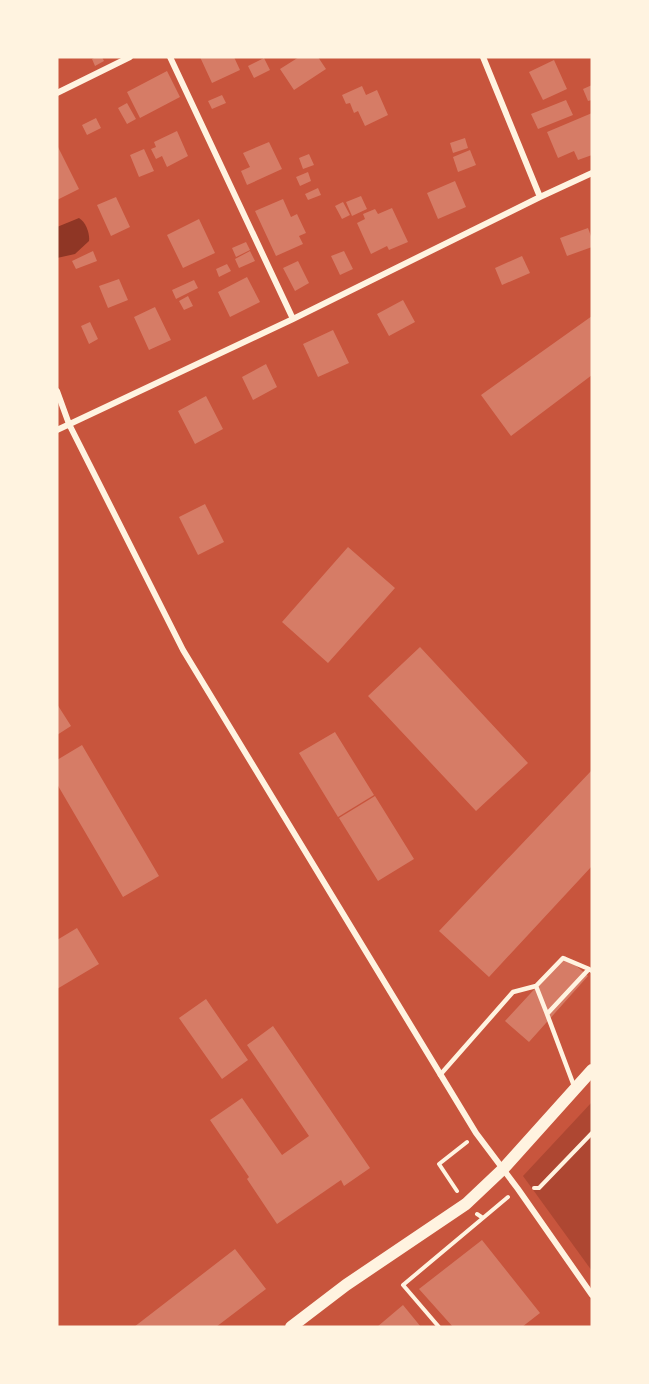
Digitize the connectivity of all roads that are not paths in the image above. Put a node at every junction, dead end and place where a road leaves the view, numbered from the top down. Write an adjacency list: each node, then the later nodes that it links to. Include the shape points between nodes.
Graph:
1 (130, 57): 4 (street)
2 (170, 57): 7 (street)
3 (483, 57): 6 (street)
4 (57, 93)
5 (592, 173): 6 (street)
6 (540, 197): 7 (street)
7 (293, 319): 9 (street)
8 (57, 391): 9 (street)
9 (69, 424): 10 (street); 15 (street, via 183,650)
10 (57, 430)
11 (590, 970): 12 (lane, via 563,958); 13 (lane)
12 (536, 986): 13 (lane); 15 (lane, via 513,992)
13 (548, 1014): 16 (lane)
14 (592, 1070): 16 (main road)
15 (440, 1075): 17 (street)
16 (575, 1088): 17 (main road)
17 (503, 1169): 18 (street); 19 (main road, via 466,1204)
18 (592, 1295)
19 (291, 1327)

